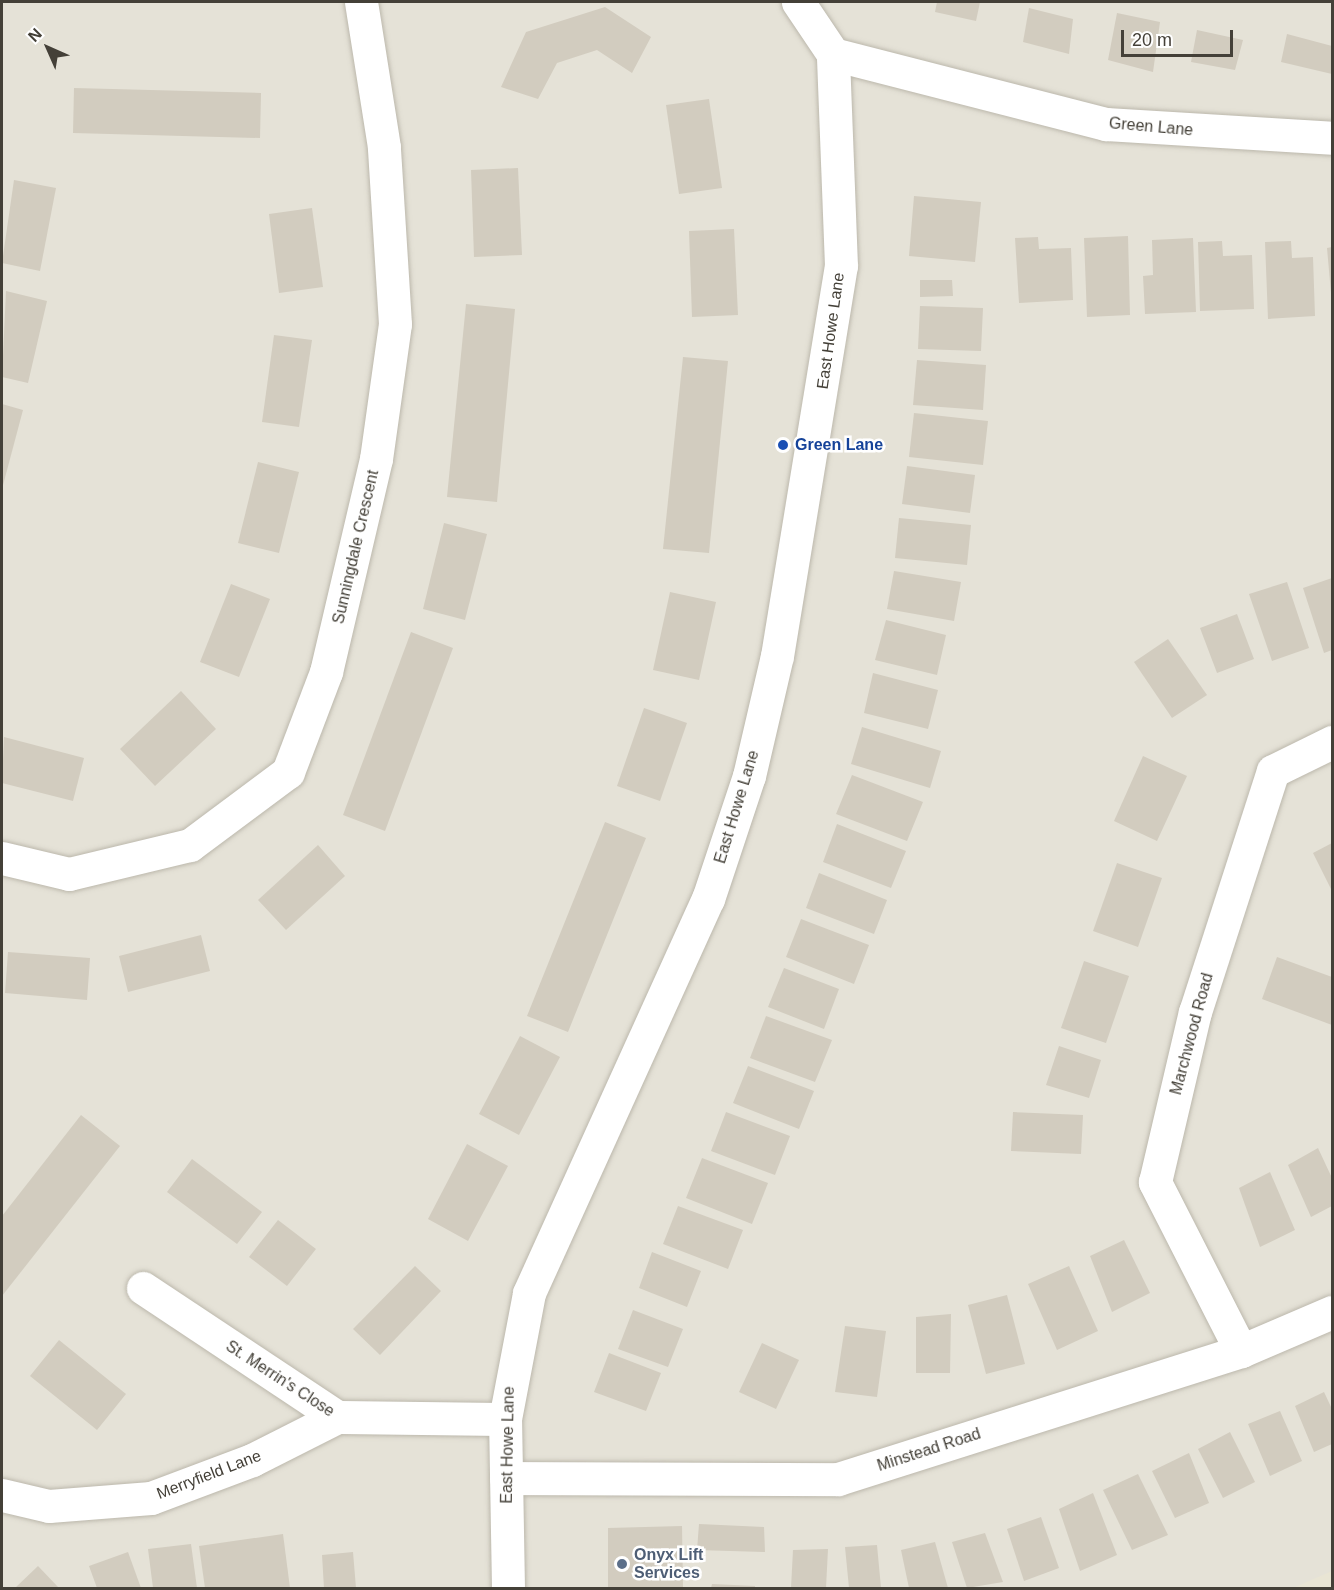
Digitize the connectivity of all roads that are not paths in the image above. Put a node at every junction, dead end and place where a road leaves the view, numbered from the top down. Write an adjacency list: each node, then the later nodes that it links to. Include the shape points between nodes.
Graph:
1 (361, 2): 6 (street, Sunningdale Crescent, via 384,147 395,324 376,459 329,661 288,772 190,845 69,874)
2 (798, 2): 3 (street)
3 (833, 54): 4 (street, Green Lane, via 1106,124); 11 (street, East Howe Lane, via 841,266 810,478 751,765 708,899 673,985 541,1258 517,1336)
4 (1332, 138)
5 (1332, 742): 9 (street, Marchwood Road, via 1273,771 1195,1012 1155,1182)
6 (2, 858)
7 (143, 1288): 10 (street, St. Merrin's Close)
8 (1332, 1312): 9 (street, Minstead Road)
9 (1240, 1351): 12 (street, Minstead Road, via 838,1479)
10 (337, 1417): 11 (street, St. Merrin's Close); 13 (street, Merryfield Lane, via 252,1460 151,1498 49,1506)
11 (505, 1419): 12 (street, East Howe Lane)
12 (506, 1478): 14 (street, East Howe Lane)
13 (2, 1495)
14 (508, 1588)

